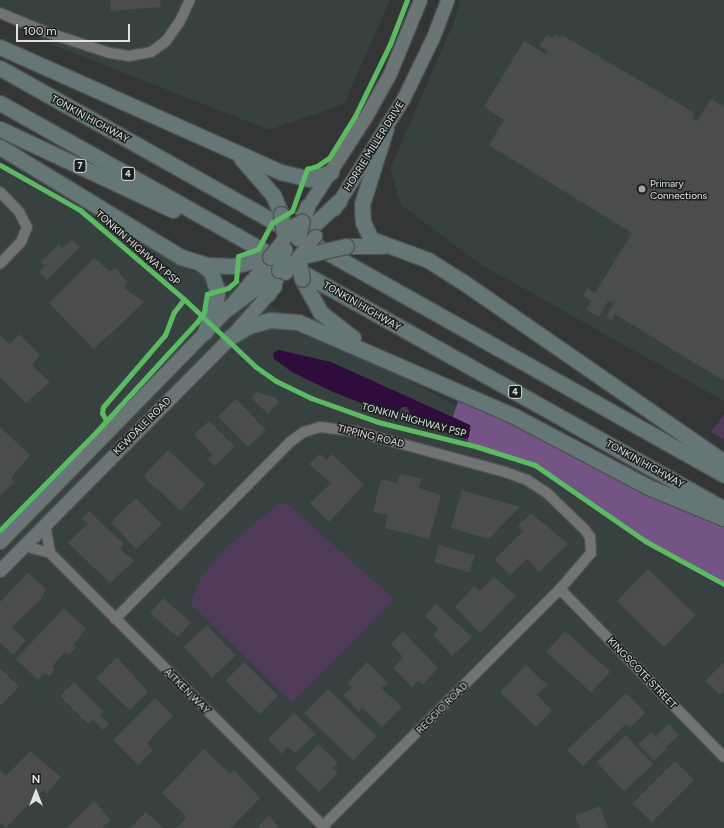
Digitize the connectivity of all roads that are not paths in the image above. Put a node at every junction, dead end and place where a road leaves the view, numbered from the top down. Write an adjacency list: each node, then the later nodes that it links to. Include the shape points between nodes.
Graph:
1 (190, 0): 4 (street, via 166,41 151,52 129,56 110,53 46,32)
2 (420, 0): 12 (main road, via 390,73)
3 (447, 0): 8 (main road, HORRIE MILLER DRIVE, via 422,62)
4 (0, 13)
5 (0, 47): 11 (highway, via 161,117)
6 (0, 68): 28 (highway, TONKIN HIGHWAY)
7 (0, 103): 21 (highway, TONKIN HIGHWAY / 4)
8 (386, 128): 14 (main road, HORRIE MILLER DRIVE); 17 (highway, via 364,193 362,213 371,239)
9 (0, 129): 21 (highway, 7)
10 (0, 147): 19 (highway, via 163,248)
11 (236, 153): 12 (highway, via 303,179 317,179); 16 (highway, bridge, via 261,179 278,207)
12 (331, 172): 15 (main road)
13 (0, 192): 20 (street, via 20,212 27,227 21,242)
14 (339, 202): 15 (highway)
15 (308, 221): 16 (highway); 18 (main road, bridge)
16 (288, 243): 18 (highway); 21 (highway, bridge)
17 (389, 247): 18 (highway, bridge, via 346,246); 27 (highway, via 428,260 463,282)
18 (297, 259): 21 (highway, bridge); 26 (highway, bridge, via 309,295 329,321)
19 (200, 263): 21 (highway); 24 (highway, via 211,272 217,290 216,303)
20 (0, 264)
21 (269, 267): 22 (highway); 23 (highway); 29 (highway, TONKIN HIGHWAY / 4)
22 (268, 294): 25 (main road, KEWDALE ROAD)
23 (228, 308): 24 (main road, KEWDALE ROAD)
24 (205, 332): 32 (main road, KEWDALE ROAD)
25 (230, 337): 26 (highway, via 260,322 284,319 298,322); 31 (main road, KEWDALE ROAD)
26 (377, 354): 30 (highway, via 514,416 646,486)
27 (724, 462)
28 (724, 475)
29 (724, 509)
30 (724, 519)
31 (45, 524): 33 (main road, KEWDALE ROAD); 34 (street)
32 (0, 542)
33 (24, 546): 34 (street); 35 (main road, KEWDALE ROAD)
34 (50, 553): 37 (street, AITKEN WAY)
35 (0, 570)
36 (560, 589): 37 (street, TIPPING ROAD, via 591,553 592,546 584,530 547,492 527,480 505,472 358,432 320,427 304,432 290,442); 38 (street, KINGSCOTE STREET); 39 (street, REGGIO ROAD)
37 (115, 619): 39 (street, AITKEN WAY)
38 (724, 757)
39 (324, 827)

